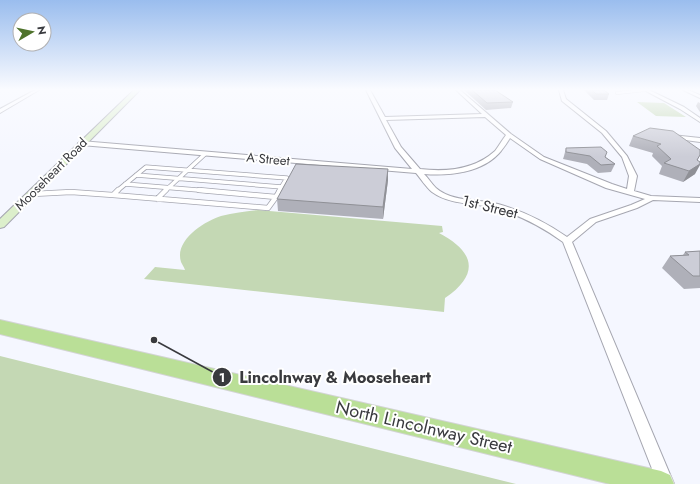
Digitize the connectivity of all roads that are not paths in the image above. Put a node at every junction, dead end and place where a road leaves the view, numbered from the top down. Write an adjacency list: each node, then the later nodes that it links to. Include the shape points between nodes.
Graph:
1 (113, 113): 12 (main road, Mooseheart Road)
2 (379, 113): 7 (street, 1st Street)
3 (485, 113): 6 (street)
4 (580, 113): 21 (street, via 604,132 625,157 633,176)
5 (689, 113): 8 (street)
6 (488, 115): 7 (street); 9 (street)
7 (382, 119): 15 (street, 1st Street, via 398,148)
8 (700, 120)
9 (509, 135): 15 (street, A Street, via 497,151 482,162 455,172); 21 (street, via 542,158)
10 (663, 137): 11 (street)
11 (700, 140)
12 (81, 144): 13 (street, A Street); 22 (main road, Mooseheart Road)
13 (205, 154): 14 (lane); 15 (street, A Street)
14 (187, 170): 16 (lane, via 146,167); 17 (lane); 19 (lane, via 287,178)
15 (416, 170): 29 (street, 1st Street, via 434,190 449,198 494,206 522,215 547,227)
16 (136, 175): 17 (lane); 18 (lane)
17 (179, 178): 19 (lane); 20 (lane)
18 (125, 184): 20 (lane); 23 (lane)
19 (282, 187): 24 (lane)
20 (169, 188): 24 (lane); 26 (lane)
21 (630, 192): 25 (street)
22 (31, 194): 23 (lane, via 71,192); 28 (main road, Mooseheart Road)
23 (113, 195): 26 (lane)
24 (276, 197): 26 (lane, via 270,208)
25 (651, 198): 27 (street); 29 (street, via 643,204 602,216 584,226)
26 (157, 199)
27 (700, 200)
28 (0, 225)
29 (567, 241): 32 (street)
30 (0, 328): 31 (main road, North Lincolnway Street)
31 (661, 484)
32 (666, 484)

